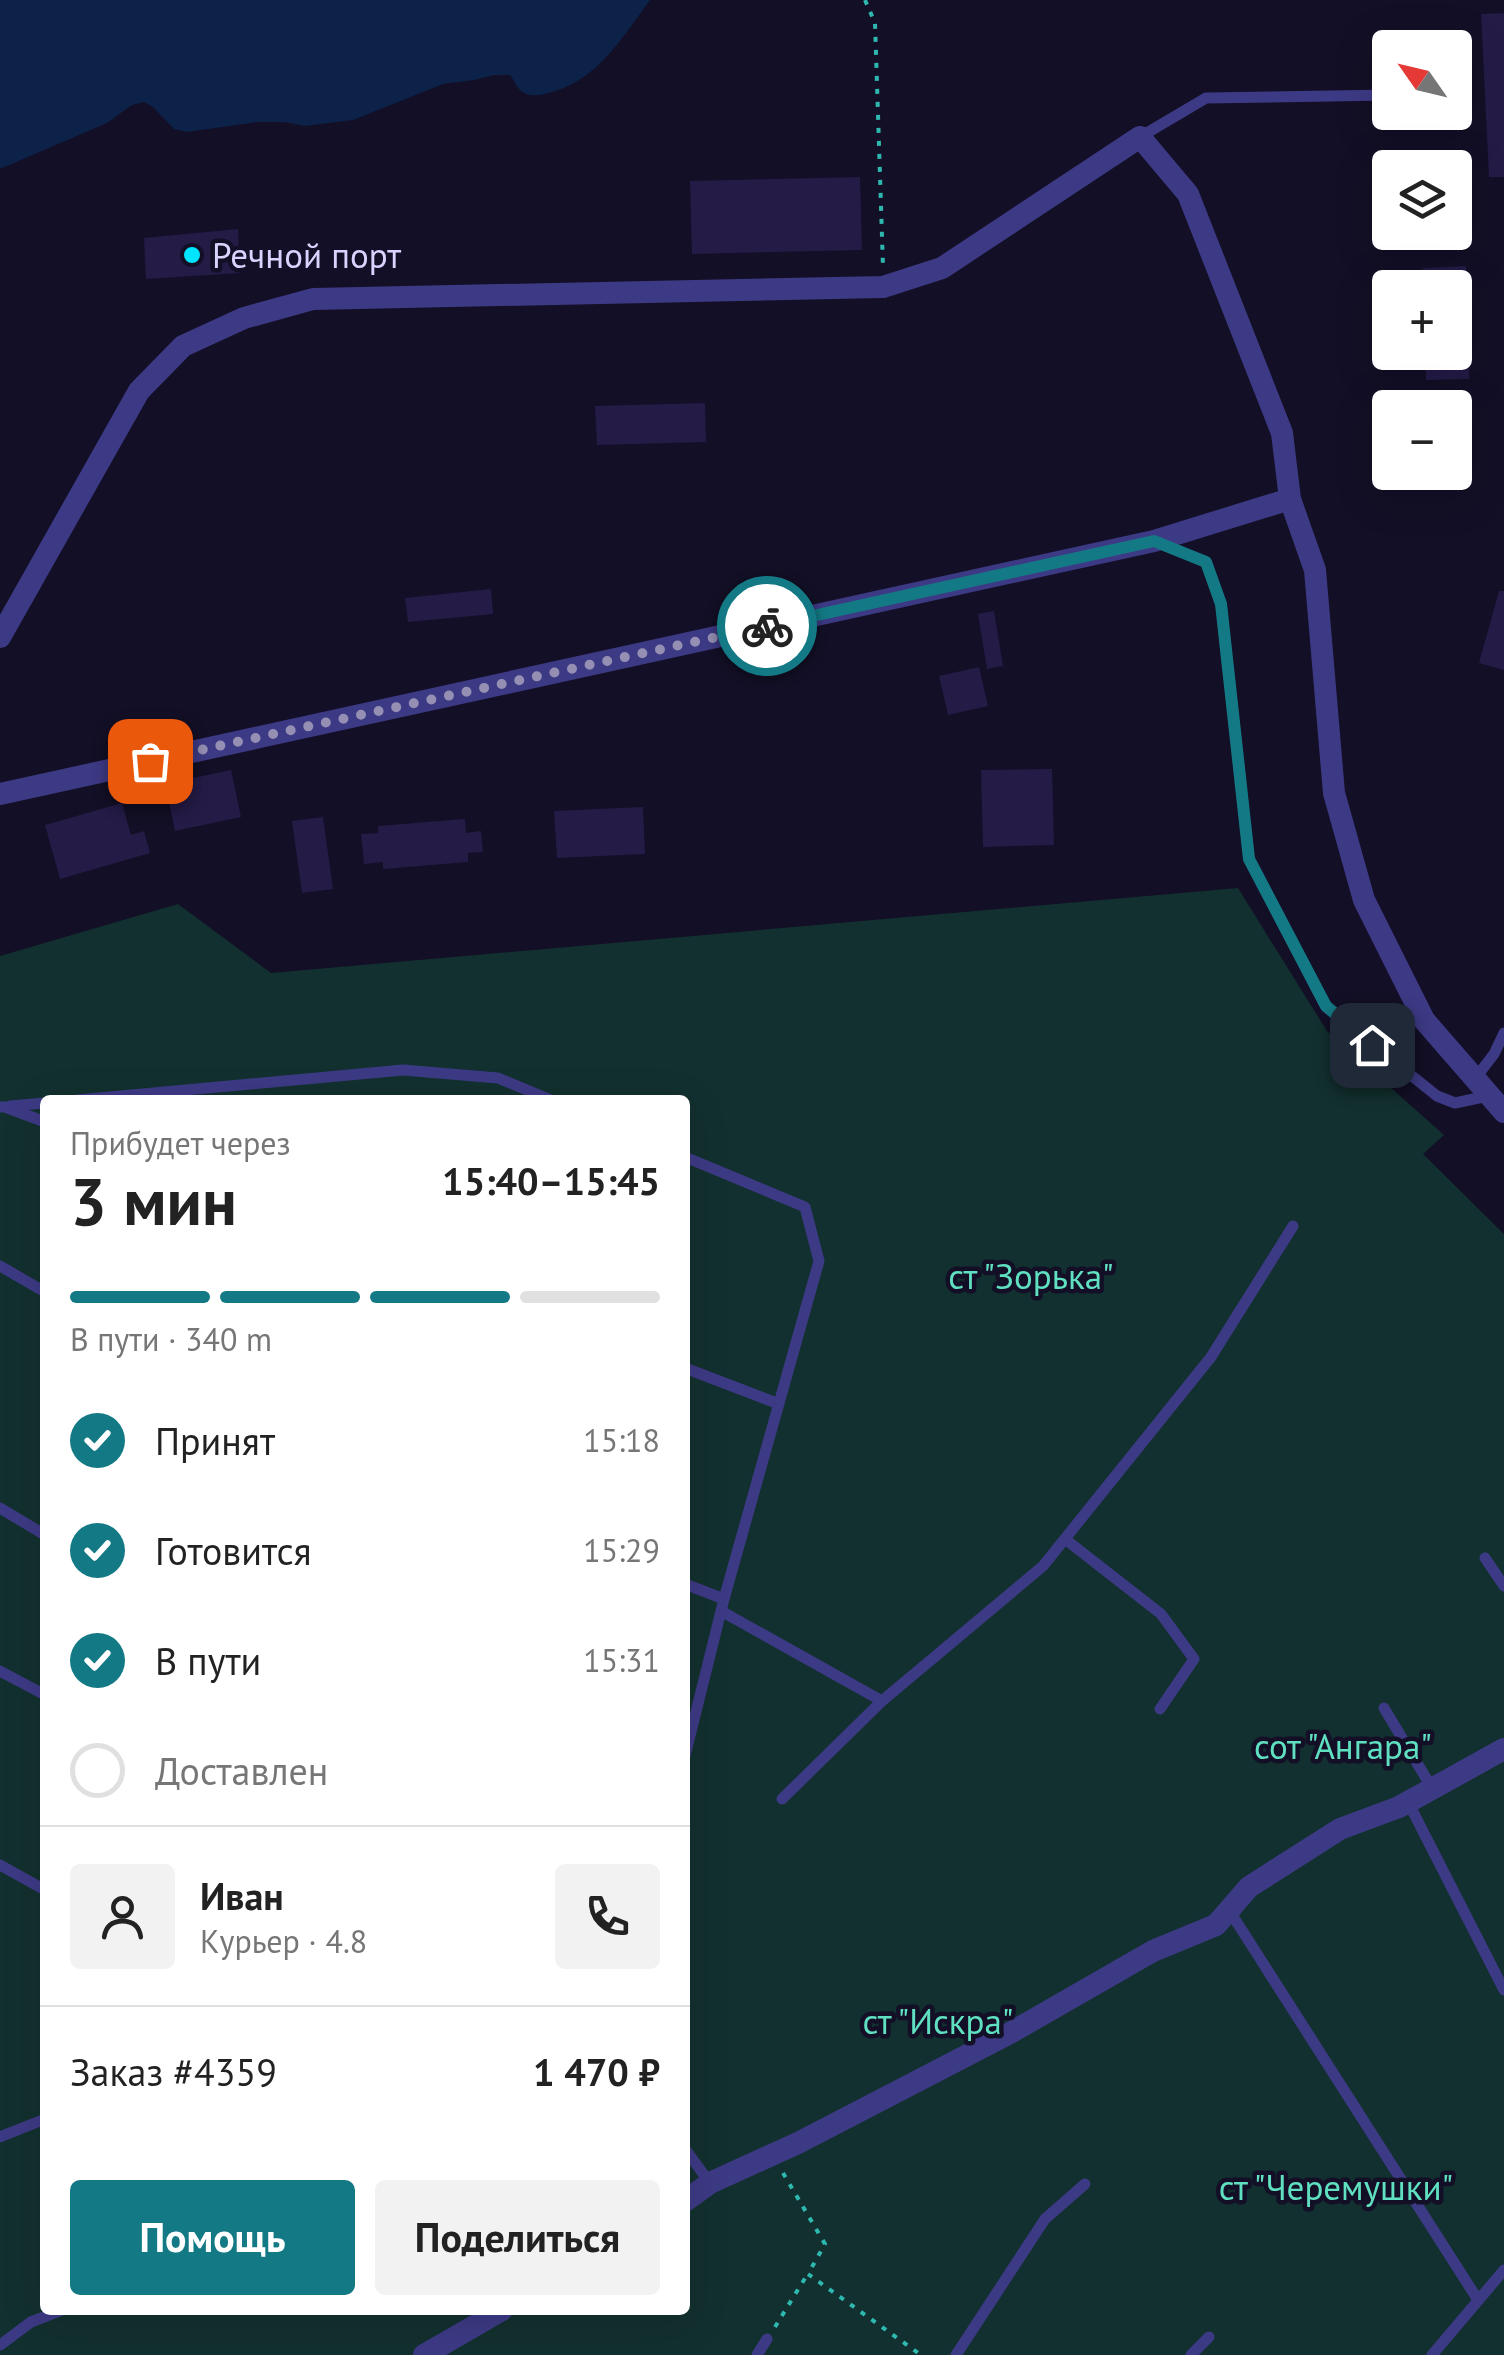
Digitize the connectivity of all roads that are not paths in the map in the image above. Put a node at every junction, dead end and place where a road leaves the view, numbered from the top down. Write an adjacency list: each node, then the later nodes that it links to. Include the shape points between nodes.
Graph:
1 (1372, 95): 2 (lane, via 1206,98)
2 (1140, 137): 3 (street, via 1188,194 1282,433); 5 (street, via 942,268 883,287 313,299 244,318 183,346 139,391)
3 (1290, 499): 4 (street); 10 (street, via 1315,570 1334,793 1364,900 1424,1020)
4 (1154, 541): 6 (street); 10 (lane, via 1206,562 1221,604 1249,859 1326,1006 1438,1096 1454,1103)
5 (0, 637)
6 (0, 794)
7 (1504, 1033): 10 (lane)
8 (131, 1095): 9 (lane, via 403,1070 498,1078)
9 (538, 1095)
10 (1489, 1096)
11 (40, 1103): 12 (lane)
12 (3, 1107): 13 (lane)
13 (40, 1120)
14 (690, 1159): 19 (lane, via 804,1207 819,1262)
15 (1293, 1226): 22 (lane, via 1211,1356)
16 (0, 1266): 17 (lane)
17 (40, 1289)
18 (690, 1370): 19 (lane)
19 (779, 1404): 26 (lane)
20 (0, 1508): 21 (lane)
21 (40, 1532)
22 (1065, 1539): 29 (lane, via 1043,1566); 31 (lane, via 1161,1614 1194,1659)
23 (1485, 1558): 24 (lane)
24 (1504, 1586)
25 (690, 1587): 26 (lane)
26 (723, 1605): 29 (lane); 32 (lane)
27 (0, 1671): 28 (lane)
28 (40, 1692)
29 (882, 1701): 35 (lane)
30 (1384, 1708): 34 (lane)
31 (1160, 1709)
32 (690, 1736)
33 (1504, 1749): 34 (street)
34 (1432, 1788): 36 (street)
35 (782, 1799)
36 (1408, 1802): 39 (street, via 1340,1828 1249,1887); 40 (lane)
37 (0, 1865): 38 (lane)
38 (40, 1887)
39 (1229, 1910): 44 (street, via 1216,1925 1152,1951 1010,2034); 48 (lane)
40 (1504, 1990)
41 (40, 2121): 42 (lane)
42 (0, 2137)
43 (690, 2156): 44 (lane)
44 (710, 2183): 46 (street)
45 (1085, 2184): 56 (lane, via 1045,2219)
46 (690, 2197)
47 (1504, 2270): 48 (lane)
48 (1478, 2300): 58 (lane)
49 (49, 2315): 53 (lane)
50 (493, 2315): 54 (street)
51 (1209, 2337): 57 (lane)
52 (767, 2339): 55 (lane)
53 (0, 2345)
54 (424, 2355)
55 (757, 2355)
56 (956, 2355)
57 (1191, 2355)
58 (1432, 2355)

